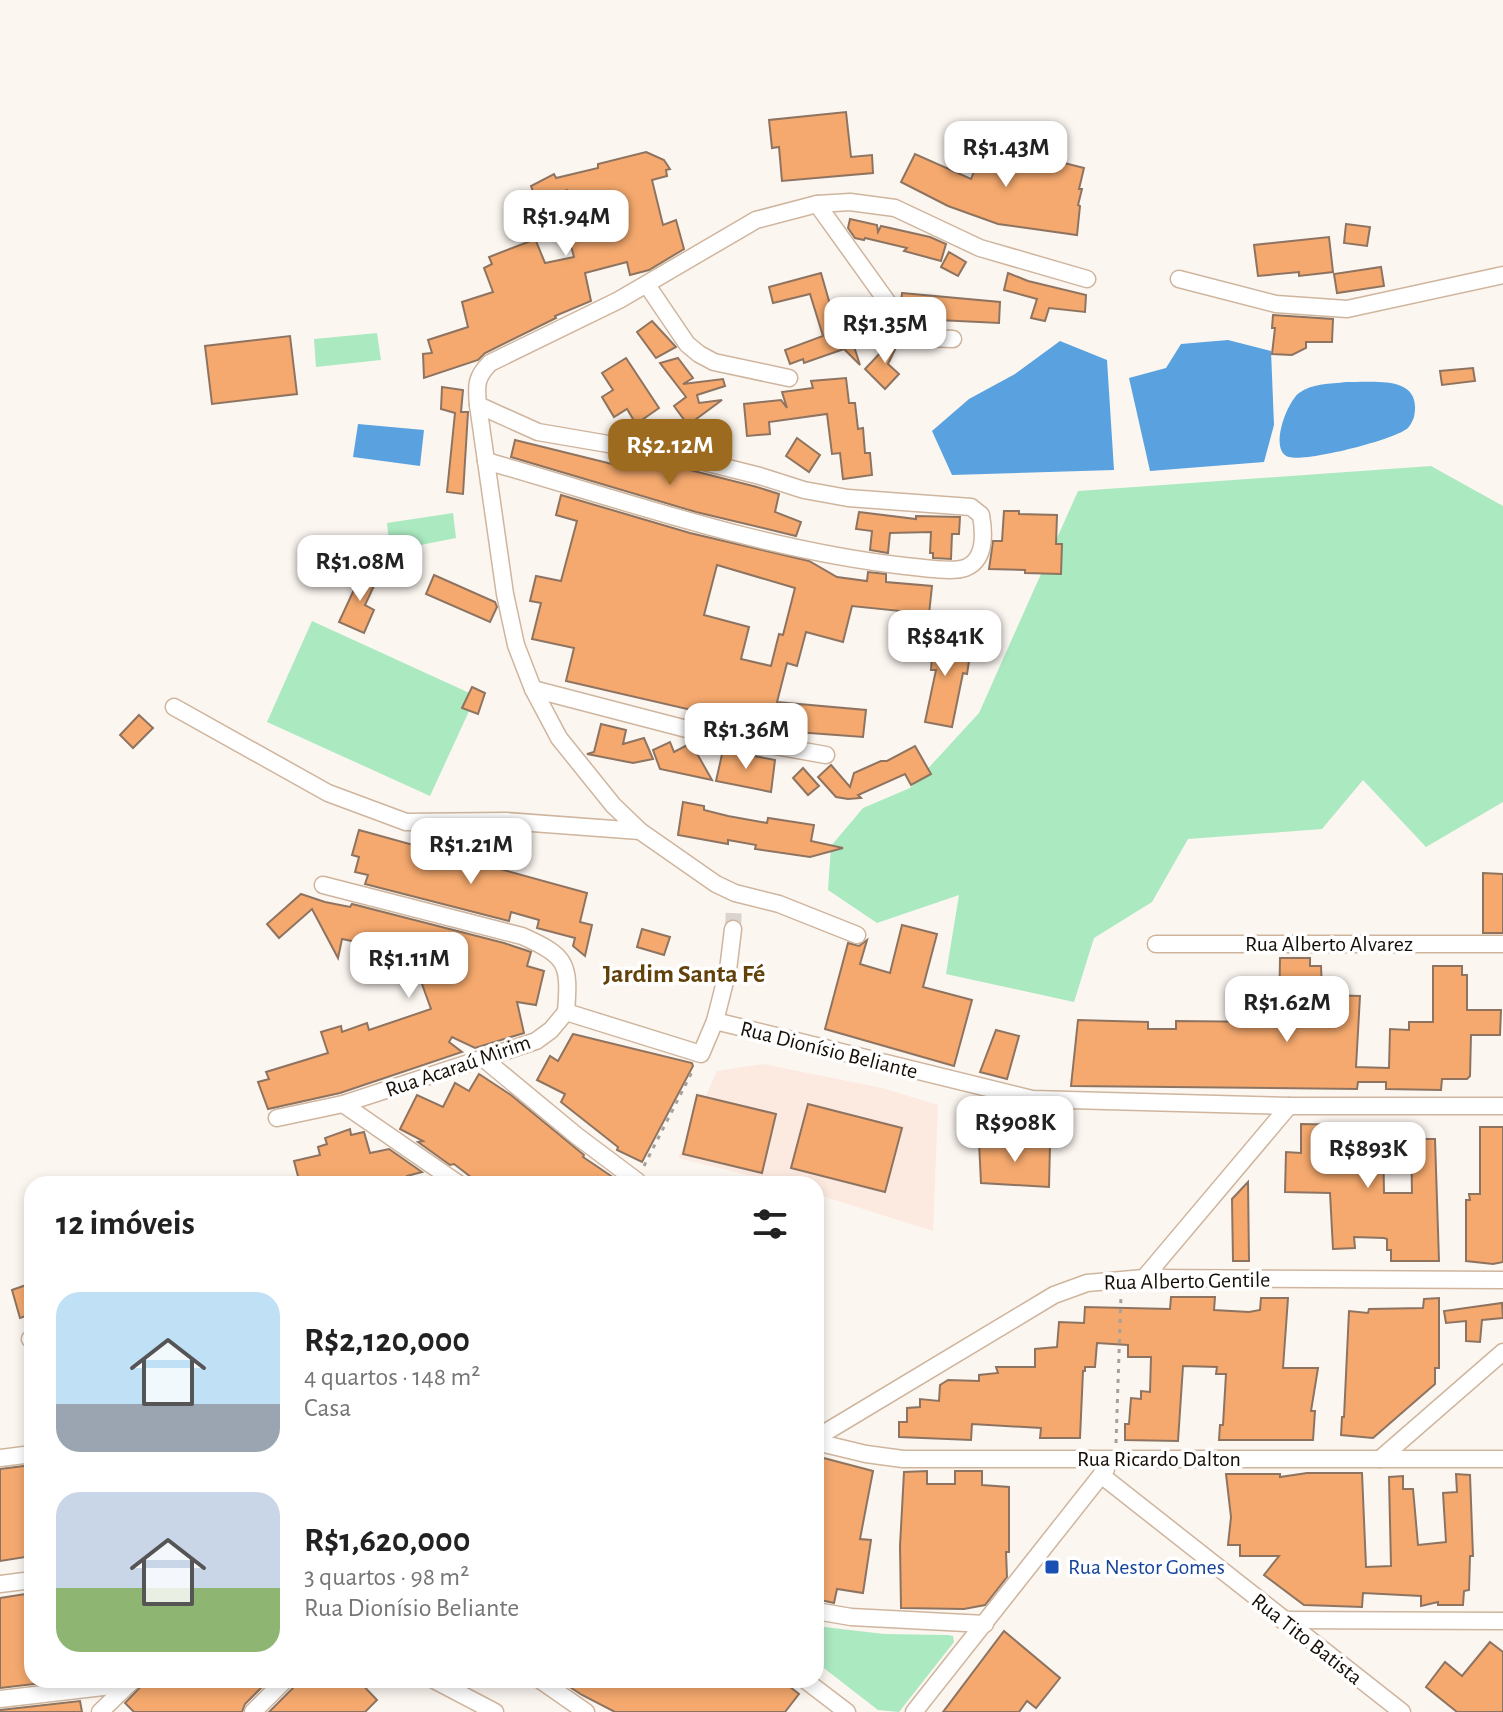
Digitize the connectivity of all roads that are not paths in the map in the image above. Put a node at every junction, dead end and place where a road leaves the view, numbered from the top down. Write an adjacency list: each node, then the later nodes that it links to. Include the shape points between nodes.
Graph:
1 (817, 204): 3 (street, via 895,208 980,248); 5 (street, via 756,220); 6 (street, via 901,321 927,338)
2 (1503, 275): 4 (street, via 1347,309 1276,304)
3 (1087, 279)
4 (1179, 279)
5 (647, 285): 7 (street, via 699,354); 8 (street, via 490,363 475,384)
6 (953, 339)
7 (789, 378)
8 (478, 405): 9 (street); 9 (street, via 538,432 684,457 804,490 971,507 981,515 984,535 978,558 965,568 866,562 732,532)
9 (486, 461): 10 (street, via 505,594)
10 (533, 689): 12 (street, via 702,733); 13 (street, via 559,738)
11 (174, 707): 13 (street, via 328,793 406,822 506,821)
12 (826, 755)
13 (640, 831): 16 (street, via 734,900 779,904)
14 (323, 885): 19 (street, via 522,936 546,947 562,959 569,981)
15 (733, 929): 20 (street)
16 (857, 935)
17 (1156, 944): 18 (street, Rua Alberto Alvarez)
18 (1503, 944)
19 (566, 1012): 20 (street, Rua Dionísio Beliante, via 701,1054); 21 (street, Rua Acaraú Mirim, via 536,1041)
20 (715, 1021): 23 (street, Rua Dionísio Beliante, via 1032,1099)
21 (484, 1059): 22 (street, Rua Acaraú Mirim); 27 (street)
22 (343, 1104): 25 (street, Rua Acaraú Mirim); 26 (street)
23 (1289, 1106): 24 (street, Rua Dionísio Beliante); 28 (street)
24 (1503, 1106)
25 (277, 1118)
26 (447, 1176)
27 (630, 1176)
28 (1144, 1278): 29 (street, Rua Alberto Gentile); 31 (street, Rua Alberto Gentile, via 1087,1283 1054,1295)
29 (1503, 1280)
30 (1503, 1352): 38 (street)
31 (824, 1435)
32 (824, 1442): 37 (street, Rua Ricardo Dalton, via 903,1459)
33 (0, 1444): 34 (street)
34 (24, 1454)
35 (24, 1455): 36 (street)
36 (0, 1458)
37 (1115, 1458): 38 (street, Rua Ricardo Dalton); 40 (street)
38 (1380, 1459): 39 (street, Rua Ricardo Dalton)
39 (1503, 1459)
40 (1101, 1475): 44 (street, Rua Tito Batista); 46 (street)
41 (24, 1581): 42 (street)
42 (0, 1584)
43 (824, 1612): 46 (street)
44 (1282, 1620): 45 (street); 60 (street, Rua Tito Batista)
45 (1503, 1621)
46 (985, 1624): 59 (street)
47 (85, 1688): 53 (street)
48 (125, 1688): 54 (street)
49 (277, 1688): 55 (street)
50 (449, 1688): 56 (street)
51 (552, 1688): 57 (street)
52 (816, 1688): 58 (street)
53 (0, 1699)
54 (100, 1712)
55 (253, 1712)
56 (495, 1712)
57 (586, 1712)
58 (847, 1712)
59 (914, 1712)
60 (1402, 1712)

